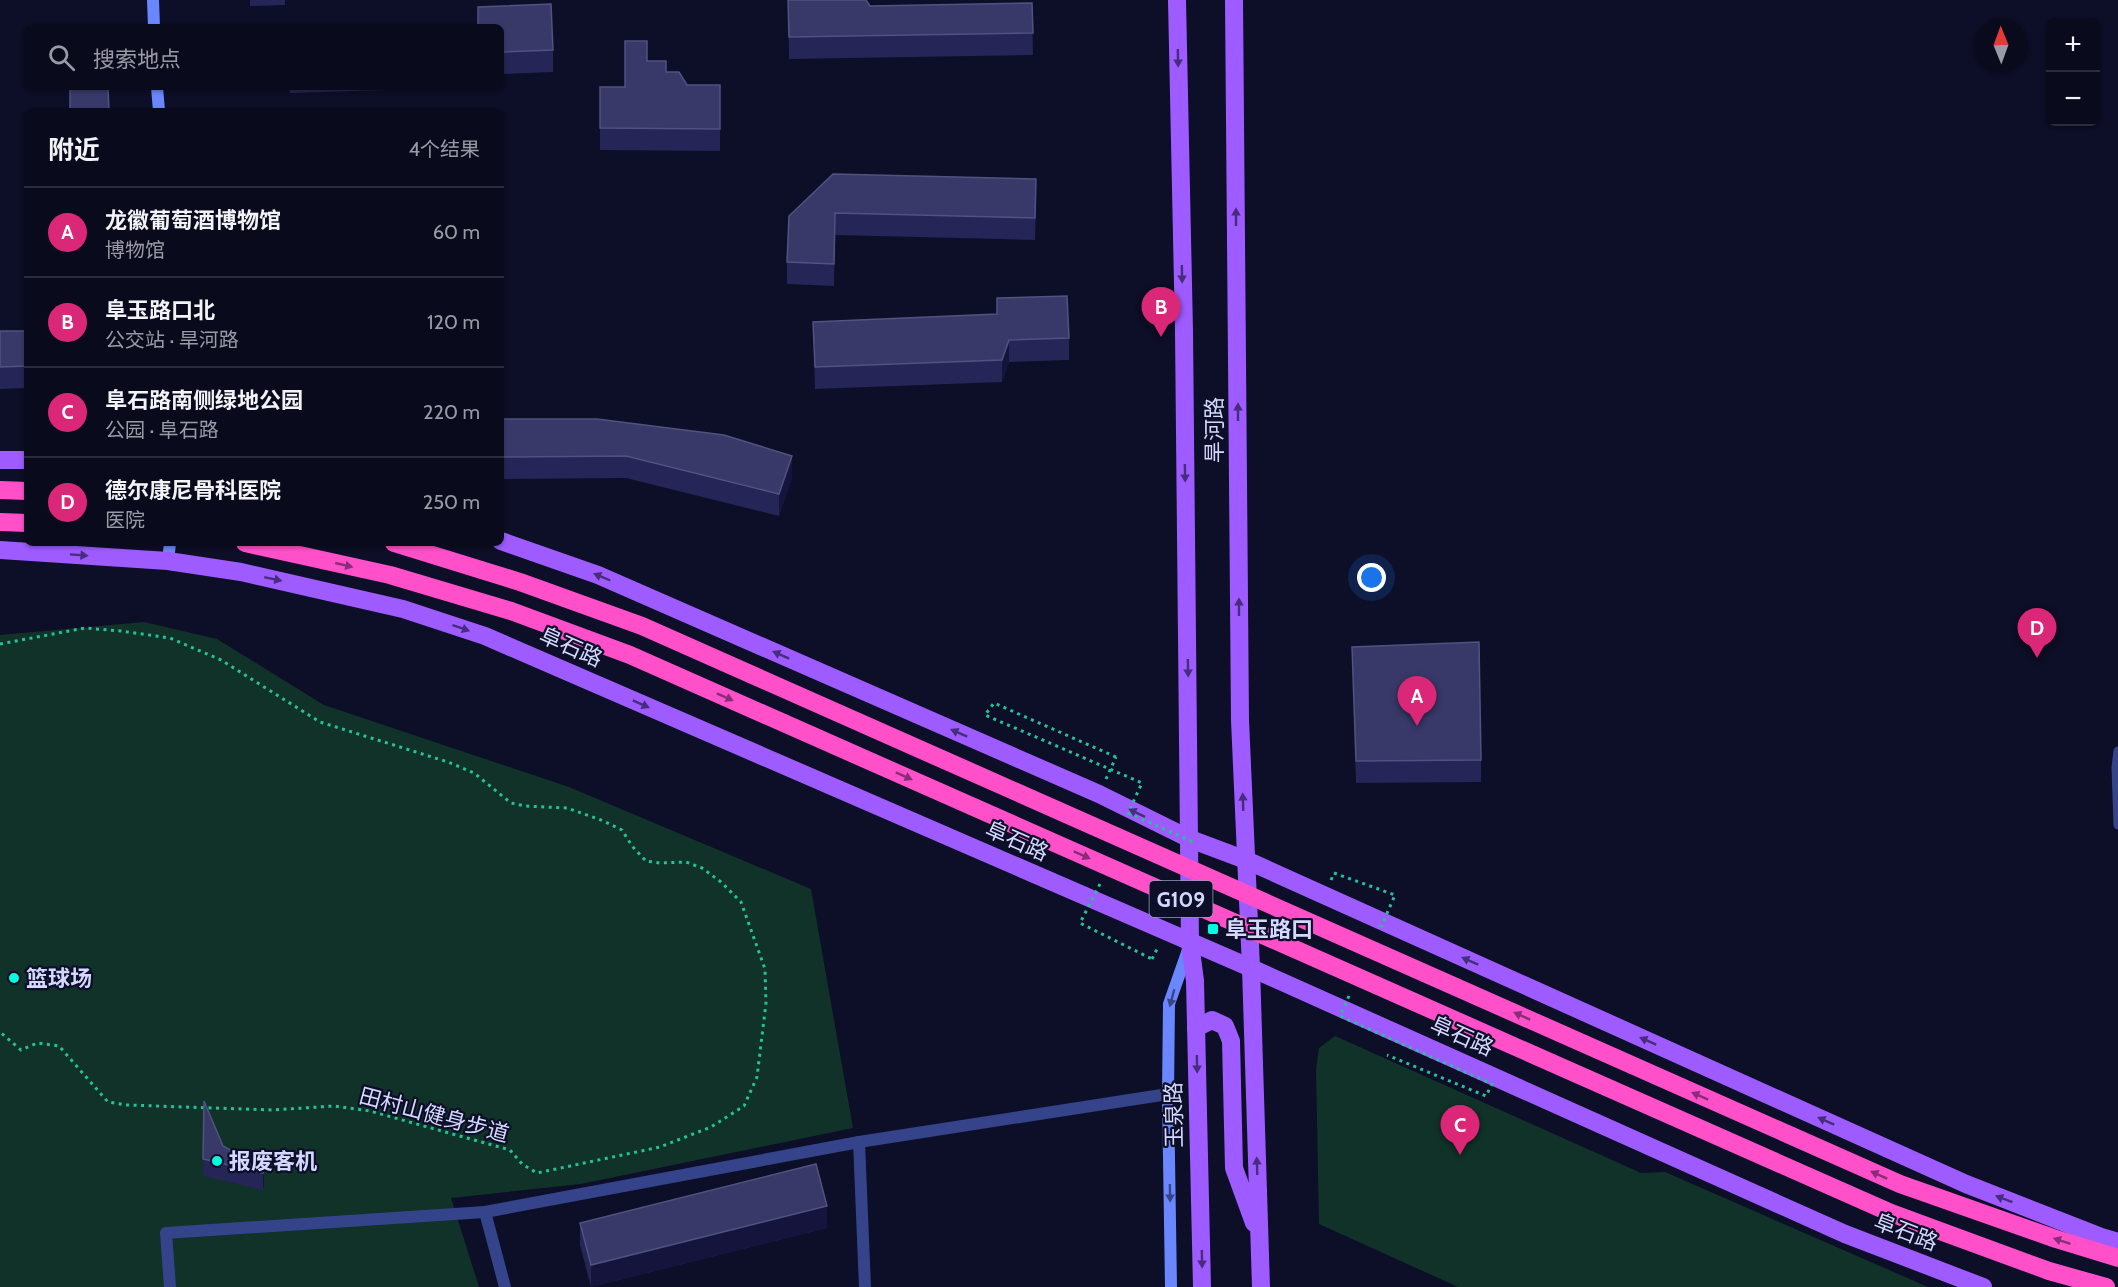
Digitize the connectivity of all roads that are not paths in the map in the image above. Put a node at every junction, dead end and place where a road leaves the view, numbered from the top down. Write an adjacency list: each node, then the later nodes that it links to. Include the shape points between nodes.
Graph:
1 (153, 0): 4 (street)
2 (1177, 0): 20 (main road, 旱河路, one-way to 20)
3 (1234, 0): 21 (main road, 旱河路, one-way to 3, via 1240,720)
4 (154, 24)
5 (157, 90): 6 (street)
6 (159, 108)
7 (0, 459): 8 (main road)
8 (24, 460)
9 (0, 490): 10 (highway)
10 (24, 491)
11 (0, 522): 12 (highway)
12 (24, 523)
13 (504, 542): 20 (main road, one-way to 13, via 1099,794 598,575)
14 (258, 546): 38 (highway, 阜石路 / G109, one-way to 38, bridge, via 401,578 511,611 630,655 1891,1214 2049,1271)
15 (404, 546): 30 (highway, 阜石路 / G109, one-way to 15, bridge, via 1900,1184 642,626)
16 (0, 550): 17 (main road, 阜石路, one-way to 17)
17 (169, 552): 22 (main road, 阜石路, one-way to 22, via 403,609 484,636)
18 (2118, 751): 19 (lane)
19 (2118, 825)
20 (1191, 841): 21 (main road); 22 (main road, 旱河路)
21 (1245, 860): 23 (main road, 旱河路); 29 (main road, one-way to 21, via 1965,1184)
22 (1190, 943): 23 (main road, 阜石路); 24 (main road, 玉泉路); 25 (street, one-way to 25, via 1169,1004)
23 (1251, 968): 28 (main road, one-way to 23); 37 (main road, 阜石路, via 1845,1234)
24 (1196, 1028): 28 (main road, via 1212,1020 1224,1026 1231,1041 1234,1168); 35 (main road, 玉泉路, one-way to 35)
25 (1168, 1094): 26 (street); 34 (street, one-way to 34)
26 (859, 1142): 27 (street); 33 (street)
27 (485, 1212): 31 (street, via 166,1233); 32 (street)
28 (1259, 1239): 36 (main road)
29 (2118, 1242)
30 (2118, 1258)
31 (170, 1287)
32 (505, 1287)
33 (865, 1287)
34 (1171, 1287)
35 (1202, 1287)
36 (1261, 1287)
37 (1983, 1287)
38 (2106, 1287)

